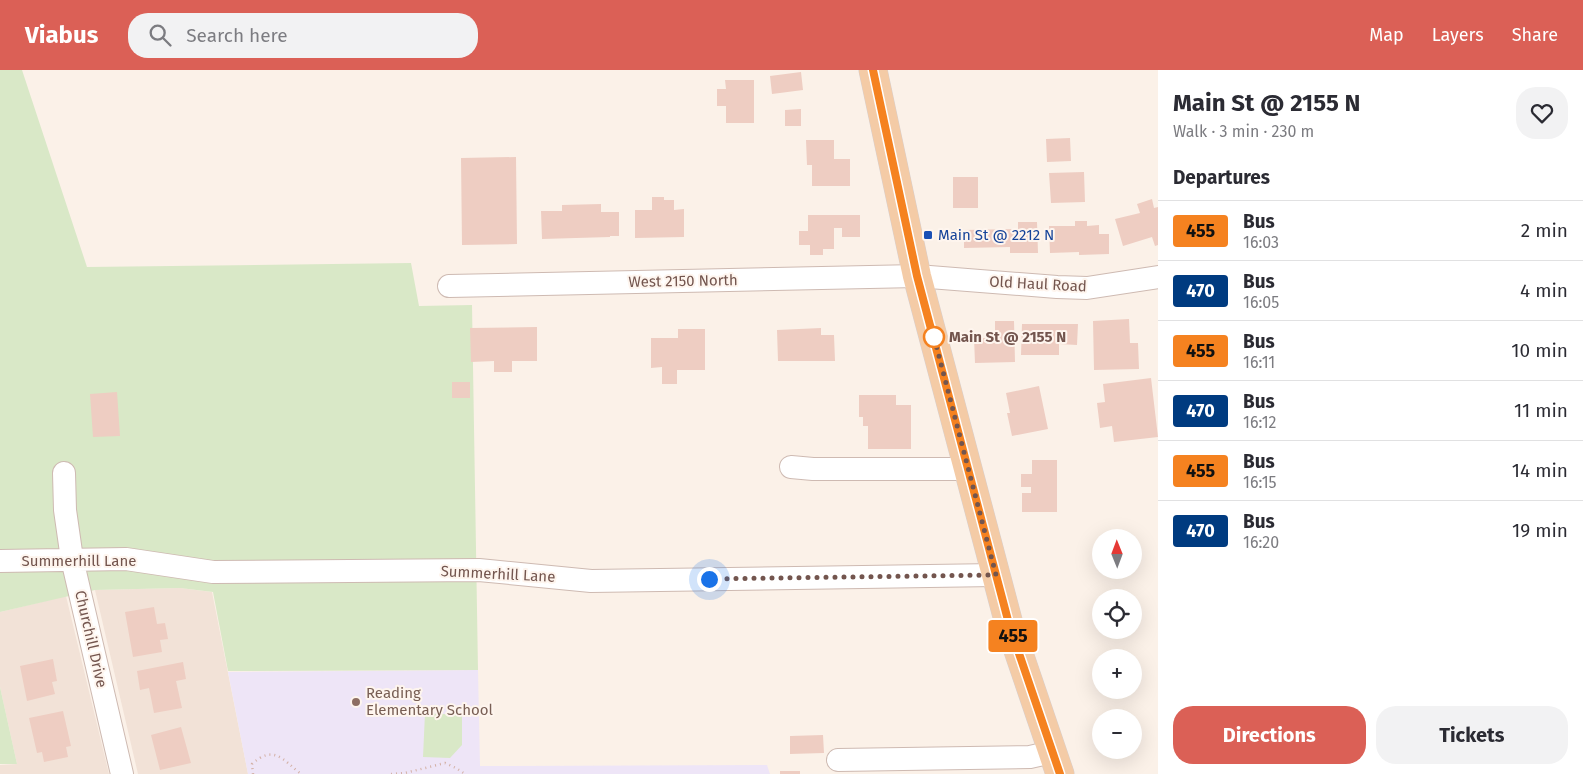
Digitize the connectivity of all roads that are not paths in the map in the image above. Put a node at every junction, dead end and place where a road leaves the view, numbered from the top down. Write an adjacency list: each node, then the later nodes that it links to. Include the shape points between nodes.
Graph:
1 (873, 70): 2 (main road)
2 (917, 276): 3 (street, Old Haul Road, via 1087,288); 4 (street, West 2150 North); 6 (main road)
3 (1158, 278)
4 (449, 286)
5 (791, 467): 6 (street)
6 (968, 469): 10 (main road)
7 (64, 473): 8 (street, Churchill Drive)
8 (72, 559): 9 (street, Summerhill Lane); 10 (street, Summerhill Lane, via 126,559 212,572 479,570 591,581); 13 (street, Churchill Drive)
9 (0, 561)
10 (996, 575): 12 (main road, via 1009,624)
11 (838, 760): 12 (street, via 1030,757)
12 (1056, 763)
13 (122, 774)

